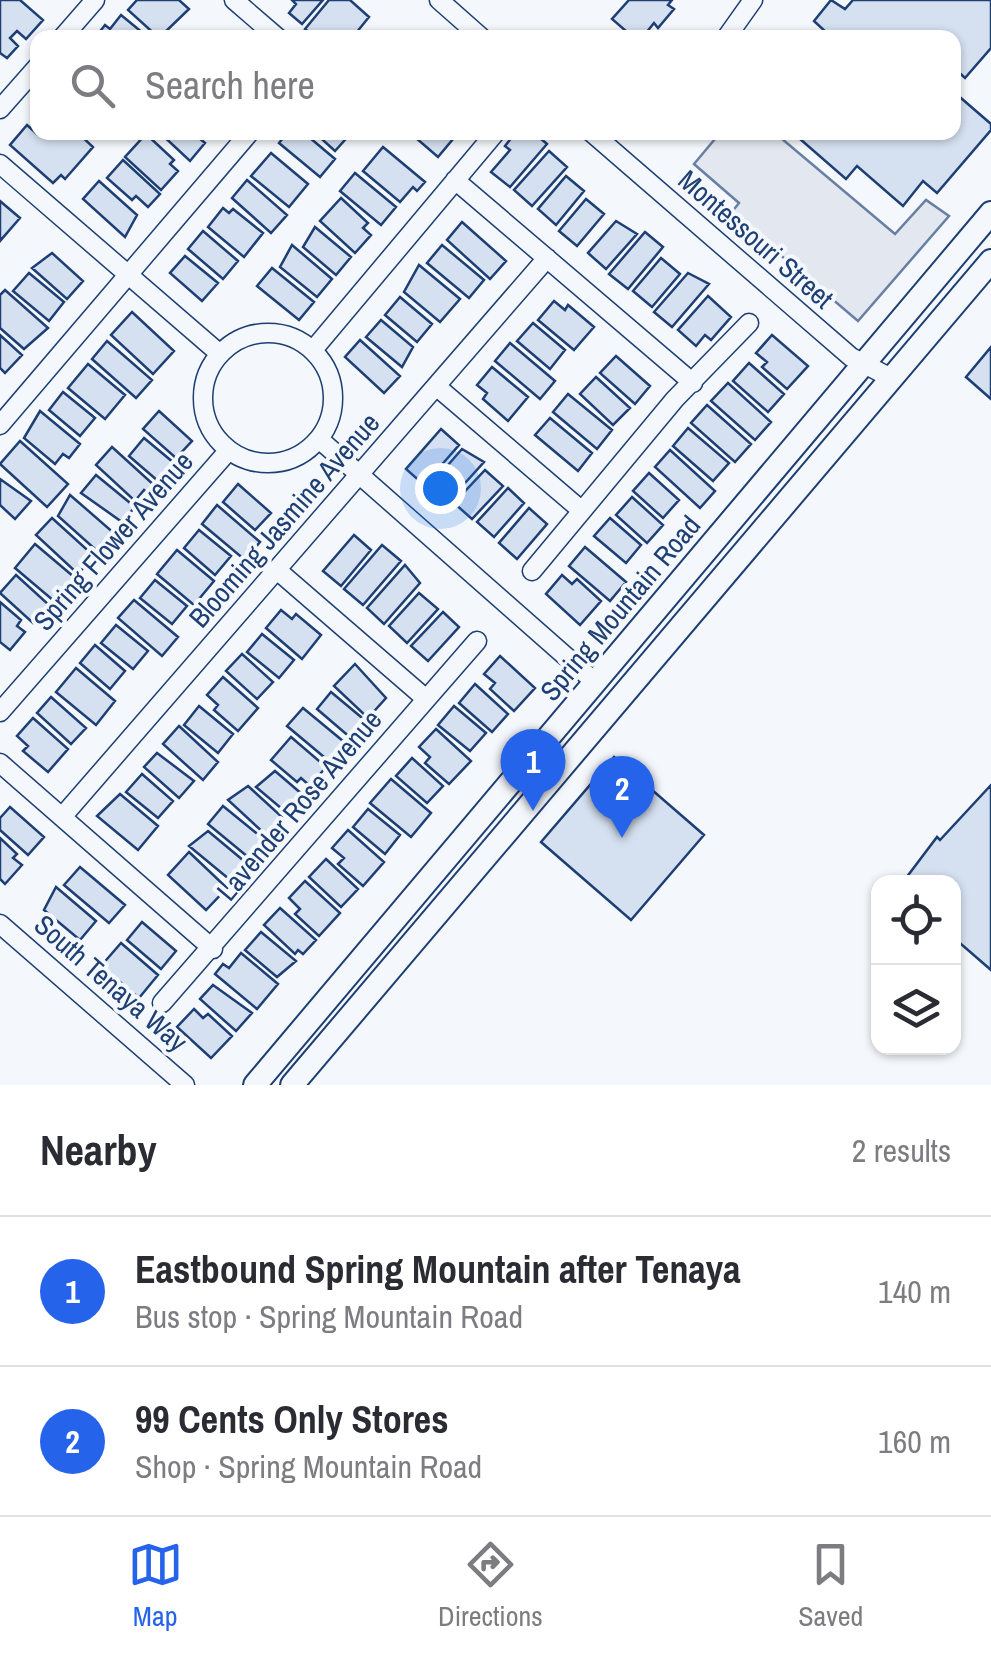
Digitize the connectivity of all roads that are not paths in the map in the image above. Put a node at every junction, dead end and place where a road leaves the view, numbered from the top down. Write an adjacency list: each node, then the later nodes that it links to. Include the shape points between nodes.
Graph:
1 (94, 0): 5 (street)
2 (234, 0): 6 (street)
3 (438, 0): 7 (street)
4 (753, 0): 8 (street)
5 (69, 30)
6 (269, 30)
7 (473, 30)
8 (732, 30)
9 (30, 75): 10 (street)
10 (0, 109)
11 (243, 140): 19 (street)
12 (489, 140): 15 (street)
13 (601, 140): 23 (street, Montessouri Street)
14 (0, 164): 19 (street)
15 (455, 180): 17 (street); 21 (street)
16 (991, 213): 23 (main road, Spring Mountain Road)
17 (546, 258): 25 (street); 26 (street, Blooming Jasmine Avenue)
18 (991, 261): 24 (main road)
19 (128, 275): 22 (street); 27 (street)
20 (749, 322): 25 (street)
21 (313, 350): 22 (street, via 276,333 236,341); 28 (street, via 332,384 333,403)
22 (220, 354): 29 (street, via 203,393 214,435)
23 (862, 366): 24 (street, Montessouri Street); 34 (main road, Spring Mountain Road)
24 (891, 378): 38 (main road)
25 (693, 384): 31 (street)
26 (436, 386): 30 (street, Blooming Jasmine Avenue); 31 (street)
27 (0, 425)
28 (319, 440): 29 (street, via 304,453 266,464); 30 (street)
29 (229, 450): 39 (street, Spring Flower Avenue)
30 (360, 475): 32 (street, Blooming Jasmine Avenue); 36 (street)
31 (581, 510): 33 (street)
32 (277, 570): 37 (street); 41 (street, Blooming Jasmine Avenue)
33 (532, 571)
34 (682, 580): 36 (main road, Spring Mountain Road); 38 (main road, via 619,682)
35 (476, 641): 37 (street, Lavender Rose Avenue)
36 (596, 683): 42 (main road, via 596,703 535,781); 47 (main road, Spring Mountain Road)
37 (426, 698): 44 (street, Lavender Rose Avenue)
38 (615, 706): 42 (main road)
39 (0, 712)
40 (0, 763): 41 (street)
41 (62, 817): 44 (street)
42 (498, 845): 48 (main road)
43 (0, 924): 46 (street, South Tenaya Way)
44 (213, 948): 45 (street, Lavender Rose Avenue)
45 (162, 1003)
46 (185, 1085)
47 (255, 1085)
48 (292, 1085)

